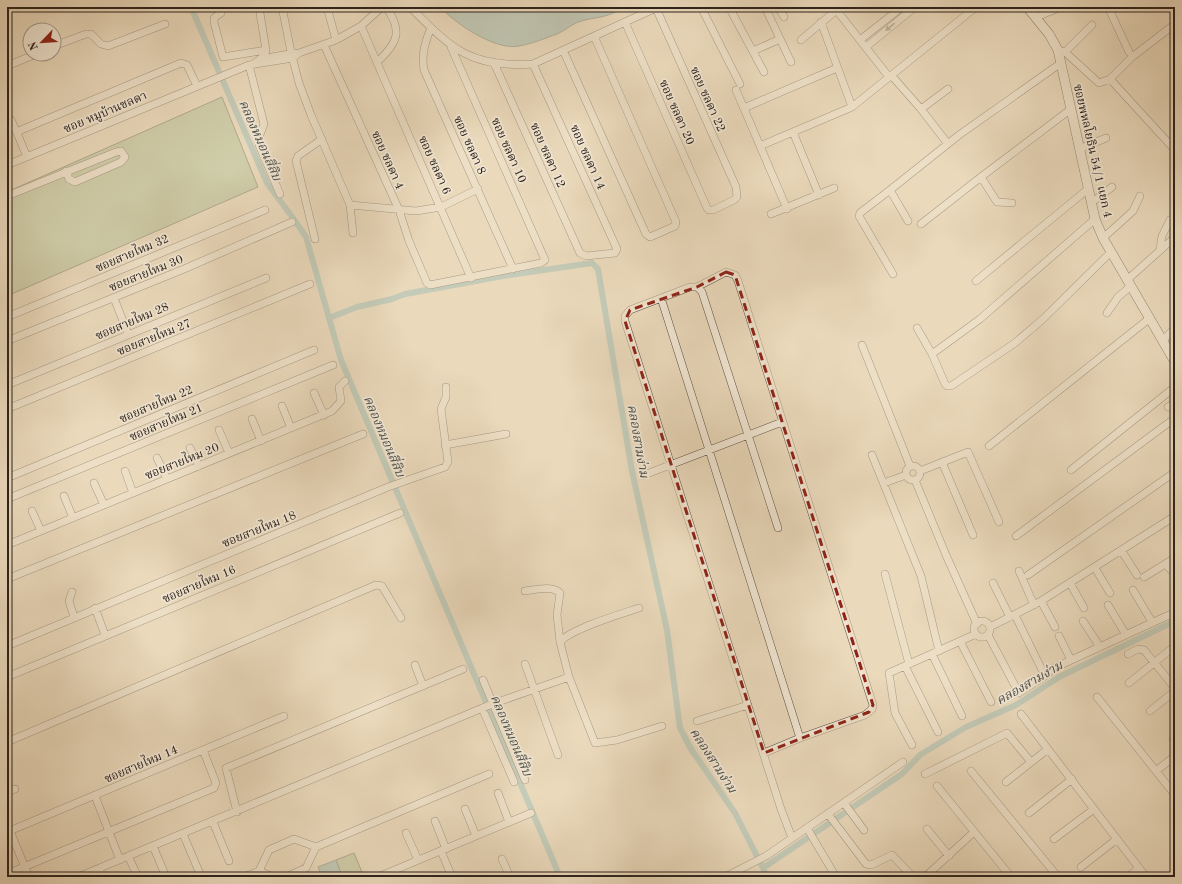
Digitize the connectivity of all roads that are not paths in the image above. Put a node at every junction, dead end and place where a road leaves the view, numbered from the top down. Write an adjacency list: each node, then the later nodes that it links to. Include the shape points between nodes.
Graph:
1 (259, 7): 38 (street)
2 (282, 7): 43 (street)
3 (327, 7): 31 (street)
4 (382, 7): 27 (street)
5 (386, 7): 45 (street, via 395,20 396,38)
6 (410, 7): 28 (street)
7 (701, 7): 59 (street, via 738,87)
8 (729, 7): 40 (street)
9 (765, 7): 30 (street)
10 (778, 7): 20 (street)
11 (902, 7): 33 (street)
12 (915, 7): 37 (street, one-way to 37)
13 (976, 7): 54 (street)
14 (1027, 7): 21 (street, ซอยพหลโยธิน 54/1 แยก 4)
15 (1061, 7): 21 (street)
16 (1108, 7): 42 (street)
17 (657, 8): 22 (street); 91 (street, ซอย ชลดา 22, via 736,188 736,199)
18 (837, 8): 23 (street); 33 (street)
19 (221, 13): 38 (street, via 214,18 214,22 223,57)
20 (784, 18)
21 (1036, 18): 41 (street, ซอยพหลโยธิน 54/1 แยก 4)
22 (625, 22): 29 (street); 91 (street, ซอย ชลดา 20)
23 (821, 22): 32 (street); 52 (street)
24 (165, 24): 34 (street, via 108,46 101,44 92,34)
25 (1175, 24): 55 (street, via 1132,57)
26 (1092, 25): 41 (street)
27 (361, 26): 31 (street); 45 (street, ซอย ชลดา 6)
28 (431, 28): 36 (street); 77 (street, ซอย ชลดา 8, via 425,46 424,70)
29 (594, 36): 39 (street); 39 (street, via 677,224 650,237)
30 (780, 39): 40 (street); 46 (street)
31 (336, 40): 35 (street)
32 (801, 40)
33 (860, 40): 37 (street)
34 (62, 43)
35 (324, 45): 43 (street); 90 (street, ซอย ชลดา 4)
36 (451, 46): 47 (street, via 485,62); 105 (street, ซอย ชลดา 10, via 545,257 543,262)
37 (866, 47): 54 (street)
38 (266, 50): 49 (street, via 265,55)
39 (563, 50): 50 (street)
40 (753, 51): 53 (street)
41 (1061, 51): 48 (street, ซอยพหลโยธิน 54/1 แยก 4); 55 (street, via 1097,83)
42 (1129, 52)
43 (292, 55): 49 (street, ซอย หมูบ้านชลดา, via 266,58); 66 (street, via 299,82)
44 (22, 60): 51 (street)
45 (377, 62): 87 (street, ซอย ชลดา 6)
46 (791, 62)
47 (494, 63): 50 (street); 104 (street, ซอย ชลดา 12, via 580,253)
48 (1061, 63): 61 (street, ซอยพหลโยธิน 54/1 แยก 4); 67 (street)
49 (254, 64): 56 (street, ซอย หมูบ้านชลดา); 80 (street, via 264,124 259,145)
50 (533, 64): 104 (street, ซอย ชลดา 14, via 617,249 615,253)
51 (7, 66)
52 (838, 68): 58 (street); 59 (street)
53 (764, 72)
54 (890, 76): 58 (street); 60 (street)
55 (1110, 79): 69 (street)
56 (197, 86): 64 (street, via 187,65 181,63); 71 (street, ซอย หมูบ้านชลดา)
57 (948, 89): 60 (street)
58 (852, 107): 63 (street)
59 (744, 108): 68 (street)
60 (921, 109): 67 (street)
61 (1071, 109): 70 (street, ซอยพหลโยธิน 54/1 แยก 4); 74 (street)
62 (11, 120): 64 (street)
63 (793, 132): 68 (street); 81 (street)
64 (17, 133): 71 (street)
65 (1106, 138): 70 (street)
66 (322, 139): 86 (street); 101 (street, via 298,156 296,161)
67 (948, 144): 79 (street)
68 (760, 146): 88 (street)
69 (1174, 146)
70 (1080, 149): 78 (street, ซอยพหลโยธิน 54/1 แยก 4)
71 (27, 157): 72 (street, ซอย หมูบ้านชลดา)
72 (7, 165)
73 (66, 171): 73 (street, via 118,151 125,157 122,162 75,182 69,179); 82 (street)
74 (981, 177): 84 (street, via 996,202); 97 (street)
75 (1112, 187): 85 (street)
76 (834, 188): 81 (street)
77 (478, 189): 87 (street); 105 (street, ซอย ชลดา 8)
78 (1088, 189): 85 (street, ซอยพหลโยธิน 54/1 แยก 4); 109 (street)
79 (890, 190): 95 (street); 106 (street, via 859,216)
80 (280, 194)
81 (819, 195): 88 (street)
82 (7, 196)
83 (1140, 196): 100 (street, via 1133,211)
84 (1012, 203)
85 (1091, 203): 93 (street, ซอยพหลโยธิน 54/1 แยก 4)
86 (350, 205): 90 (street); 98 (street)
87 (441, 207): 90 (street, via 416,211); 108 (street, ซอย ชลดา 6)
88 (787, 208): 92 (street)
89 (265, 210): 116 (street, ซอยสายไหม 32)
90 (399, 210): 108 (street, ซอย ชลดา 4, via 428,285)
91 (709, 210)
92 (771, 214)
93 (1095, 219): 100 (street, ซอยพหลโยธิน 54/1 แยก 4); 125 (street, via 980,319)
94 (1170, 220): 102 (street, via 1162,236)
95 (908, 221)
96 (292, 222): 113 (street, ซอยสายไหม 30)
97 (921, 224)
98 (353, 233)
99 (1175, 237): 102 (street)
100 (1104, 238): 103 (street, ซอยพหลโยธิน 54/1 แยก 4)
101 (315, 239)
102 (1160, 249): 110 (street)
103 (1111, 252): 110 (street, ซอยพหลโยธิน 54/1 แยก 4); 125 (street, via 1026,334 951,386 945,384)
104 (607, 255)
105 (513, 269): 108 (street)
106 (893, 274)
107 (266, 278): 120 (street, ซอยสายไหม 28)
108 (471, 278)
109 (976, 281)
110 (1129, 283): 115 (street); 117 (street, ซอยพหลโยธิน 54/1 แยก 4)
111 (310, 284): 136 (street, ซอยสายไหม 27)
112 (697, 287): 114 (street, via 690,287); 140 (street, via 726,272 735,276 743,294); 145 (street, via 702,292)
113 (114, 298): 120 (street); 122 (street, ซอยสายไหม 30)
114 (661, 298): 150 (street); 155 (street, via 630,310 624,321)
115 (1107, 313)
116 (7, 317)
117 (1150, 318): 121 (street, ซอยพหลโยธิน 54/1 แยก 4); 148 (street)
118 (917, 328): 125 (street)
119 (1175, 328): 121 (street)
120 (128, 334): 129 (street, ซอยสายไหม 28)
121 (1162, 340): 126 (street, ซอยพหลโยธิน 54/1 แยก 4)
122 (7, 341)
123 (862, 346): 157 (street)
124 (314, 350): 164 (street, ซอยสายไหม 22)
125 (932, 354)
126 (1175, 361)
127 (333, 365): 171 (street, ซอยสายไหม 21)
128 (345, 381): 137 (street, ซอยสายไหม 20, via 338,387 341,400 332,411)
129 (7, 385)
130 (446, 387): 147 (street, ซอยสายไหม 18, via 445,399 441,406)
131 (1175, 387): 158 (street)
132 (314, 393): 137 (street)
133 (1175, 402): 135 (street)
134 (282, 406): 141 (street)
135 (1168, 407)
136 (7, 409)
137 (324, 415): 141 (street, ซอยสายไหม 20)
138 (252, 418): 146 (street)
139 (1175, 418): 181 (street)
140 (782, 422): 145 (street); 252 (street, via 872,704 872,710 865,715)
141 (291, 428): 146 (street, ซอยสายไหม 20)
142 (219, 430): 151 (street)
143 (363, 434): 191 (street)
144 (506, 434): 147 (street)
145 (749, 434): 150 (street); 178 (street)
146 (261, 440): 151 (street, ซอยสายไหม 20)
147 (446, 445): 201 (street, ซอยสายไหม 18, via 446,466 388,487)
148 (989, 446)
149 (190, 448): 156 (street)
150 (709, 449): 155 (street); 252 (street)
151 (230, 454): 156 (street, ซอยสายไหม 20)
152 (872, 455): 168 (street)
153 (157, 458): 165 (street)
154 (942, 462): 160 (street); 177 (street, via 968,452); 180 (street)
155 (671, 464): 162 (street); 243 (street)
156 (199, 466): 165 (street, ซอยสายไหม 20)
157 (910, 466): 160 (street, via 915,466); 163 (street, via 906,470)
158 (1071, 470)
159 (124, 471): 169 (street)
160 (920, 471): 166 (street)
161 (1175, 472): 189 (street)
162 (644, 475)
163 (906, 475): 166 (street, via 908,479); 168 (street)
164 (7, 478)
165 (167, 479): 169 (street, ซอยสายไหม 20)
166 (916, 480): 210 (street)
167 (94, 483): 172 (street)
168 (884, 483): 223 (street, via 921,576)
169 (133, 493): 172 (street, ซอยสายไหม 20)
170 (64, 496): 176 (street)
171 (7, 500)
172 (104, 505): 176 (street, ซอยสายไหม 20)
173 (32, 511): 179 (street)
174 (400, 513): 214 (street, ซอยสายไหม 16)
175 (1175, 516): 183 (street)
176 (73, 518): 179 (street, ซอยสายไหม 20)
177 (999, 522)
178 (778, 528)
179 (41, 531): 182 (street, ซอยสายไหม 20)
180 (973, 535)
181 (1016, 536)
182 (7, 545)
183 (1121, 550): 185 (street, via 1140,576); 186 (street)
184 (1175, 558): 185 (street)
185 (1166, 564): 190 (street)
186 (1095, 568): 193 (street); 197 (street)
187 (1018, 570): 199 (street)
188 (885, 574): 230 (street)
189 (1028, 575)
190 (1175, 575)
191 (7, 579)
192 (993, 582): 205 (street)
193 (1070, 583): 198 (street); 203 (street)
194 (1133, 590): 209 (street)
195 (525, 591): 219 (street, via 551,588 560,593 557,615)
196 (72, 592): 206 (street, via 69,601)
197 (1110, 593)
198 (1042, 601): 199 (street); 212 (street)
199 (1034, 605): 205 (street)
200 (1108, 605): 216 (street)
201 (95, 608): 206 (street, ซอยสายไหม 18); 214 (street)
202 (639, 608): 219 (street, via 590,625 563,638)
203 (1084, 608)
204 (1169, 615): 209 (street)
205 (1012, 616): 211 (street); 232 (street)
206 (74, 617): 220 (street, ซอยสายไหม 18)
207 (401, 618): 253 (street, via 382,586 376,585)
208 (1083, 621): 222 (street)
209 (1152, 622): 216 (street)
210 (976, 624): 211 (street, via 984,622); 213 (street)
211 (990, 627): 215 (street)
212 (1055, 627)
213 (976, 634): 215 (street, via 980,637); 218 (street)
214 (105, 635): 233 (street, ซอยสายไหม 16)
215 (988, 635): 232 (street, via 1019,693)
216 (1126, 635): 222 (street)
217 (1059, 636): 226 (street)
218 (960, 641): 223 (street); 241 (street)
219 (560, 642): 234 (street)
220 (7, 646)
221 (1175, 646): 227 (street)
222 (1100, 647): 226 (street)
223 (939, 651): 224 (street)
224 (932, 654): 230 (street); 248 (street)
225 (1128, 654): 227 (street, via 1141,648)
226 (1071, 660): 232 (street, via 1054,668)
227 (1154, 663): 236 (street); 239 (street)
228 (525, 664): 238 (street)
229 (415, 665): 237 (street)
230 (907, 665): 251 (street); 254 (street, via 889,673 895,713)
231 (463, 669): 237 (street)
232 (1045, 676)
233 (7, 677)
234 (569, 677): 238 (street); 250 (street, via 594,743 617,740)
235 (483, 680): 242 (street)
236 (1130, 683)
237 (423, 686): 279 (street, via 226,768)
238 (535, 688): 242 (street); 258 (street)
239 (1175, 690): 245 (street)
240 (1097, 697): 263 (street)
241 (991, 702)
242 (493, 704): 244 (street); 267 (street)
243 (748, 705): 249 (street); 257 (street)
244 (484, 708): 268 (street); 279 (street)
245 (1150, 711)
246 (1021, 714): 255 (street)
247 (284, 716): 256 (street, ซอยสายไหม 14)
248 (962, 716)
249 (697, 721)
250 (662, 726)
251 (938, 732)
252 (800, 738): 257 (street)
253 (7, 742)
254 (912, 745)
255 (1048, 749): 261 (street); 266 (street)
256 (203, 750): 275 (street, ซอยสายไหม 14); 289 (street, via 216,786)
257 (764, 753): 295 (street)
258 (558, 755)
259 (1175, 756): 263 (street)
260 (902, 762): 276 (street)
261 (1031, 762): 265 (street, via 1007,733); 269 (street)
262 (971, 771): 330 (street)
263 (1156, 771): 274 (street)
264 (489, 774): 299 (street)
265 (925, 774)
266 (1072, 779): 278 (street); 281 (street)
267 (525, 780)
268 (514, 782)
269 (1006, 782)
270 (937, 786): 291 (street)
271 (15, 789): 272 (street)
272 (7, 792)
273 (498, 793): 285 (street)
274 (1175, 795)
275 (95, 796): 289 (street); 290 (street, ซอยสายไหม 14)
276 (845, 804): 282 (street); 288 (street)
277 (465, 809): 294 (street)
278 (1094, 809): 296 (street); 297 (street)
279 (236, 812): 284 (street)
280 (531, 813): 285 (street)
281 (1029, 813)
282 (829, 815): 287 (street); 327 (street, via 866,864 871,865 892,855)
283 (435, 821): 300 (street)
284 (213, 822): 293 (street); 306 (street)
285 (509, 822): 294 (street)
286 (928, 829): 302 (street)
287 (808, 830): 295 (street); 326 (street)
288 (864, 830)
289 (110, 831): 304 (street); 307 (street)
290 (8, 832): 307 (street)
291 (974, 832): 302 (street); 329 (street)
292 (406, 833): 305 (street)
293 (182, 834): 298 (street); 313 (street)
294 (476, 836): 300 (street)
295 (792, 838): 325 (street, via 766,856)
296 (1054, 839)
297 (1117, 839): 308 (street); 310 (street)
298 (153, 846): 301 (street); 318 (street)
299 (316, 847): 311 (street, via 294,839 269,850); 321 (street, via 306,868)
300 (443, 850): 305 (street); 323 (street)
301 (128, 856): 304 (street); 317 (street)
302 (949, 856): 328 (street)
303 (502, 859): 324 (street)
304 (120, 860): 309 (street)
305 (418, 860): 322 (street)
306 (229, 861)
307 (25, 866): 312 (street); 314 (street)
308 (1081, 867)
309 (99, 868): 315 (street); 316 (street)
310 (1139, 868): 331 (street); 332 (street)
311 (259, 871): 319 (street); 320 (street)
312 (7, 874)
313 (200, 874)
314 (29, 877)
315 (78, 877)
316 (102, 877)
317 (138, 877)
318 (166, 877)
319 (244, 877)
320 (273, 877)
321 (286, 877)
322 (378, 877)
323 (452, 877)
324 (510, 877)
325 (725, 877)
326 (836, 877)
327 (913, 877)
328 (925, 877)
329 (1011, 877)
330 (1058, 877)
331 (1128, 877)
332 (1146, 877)

